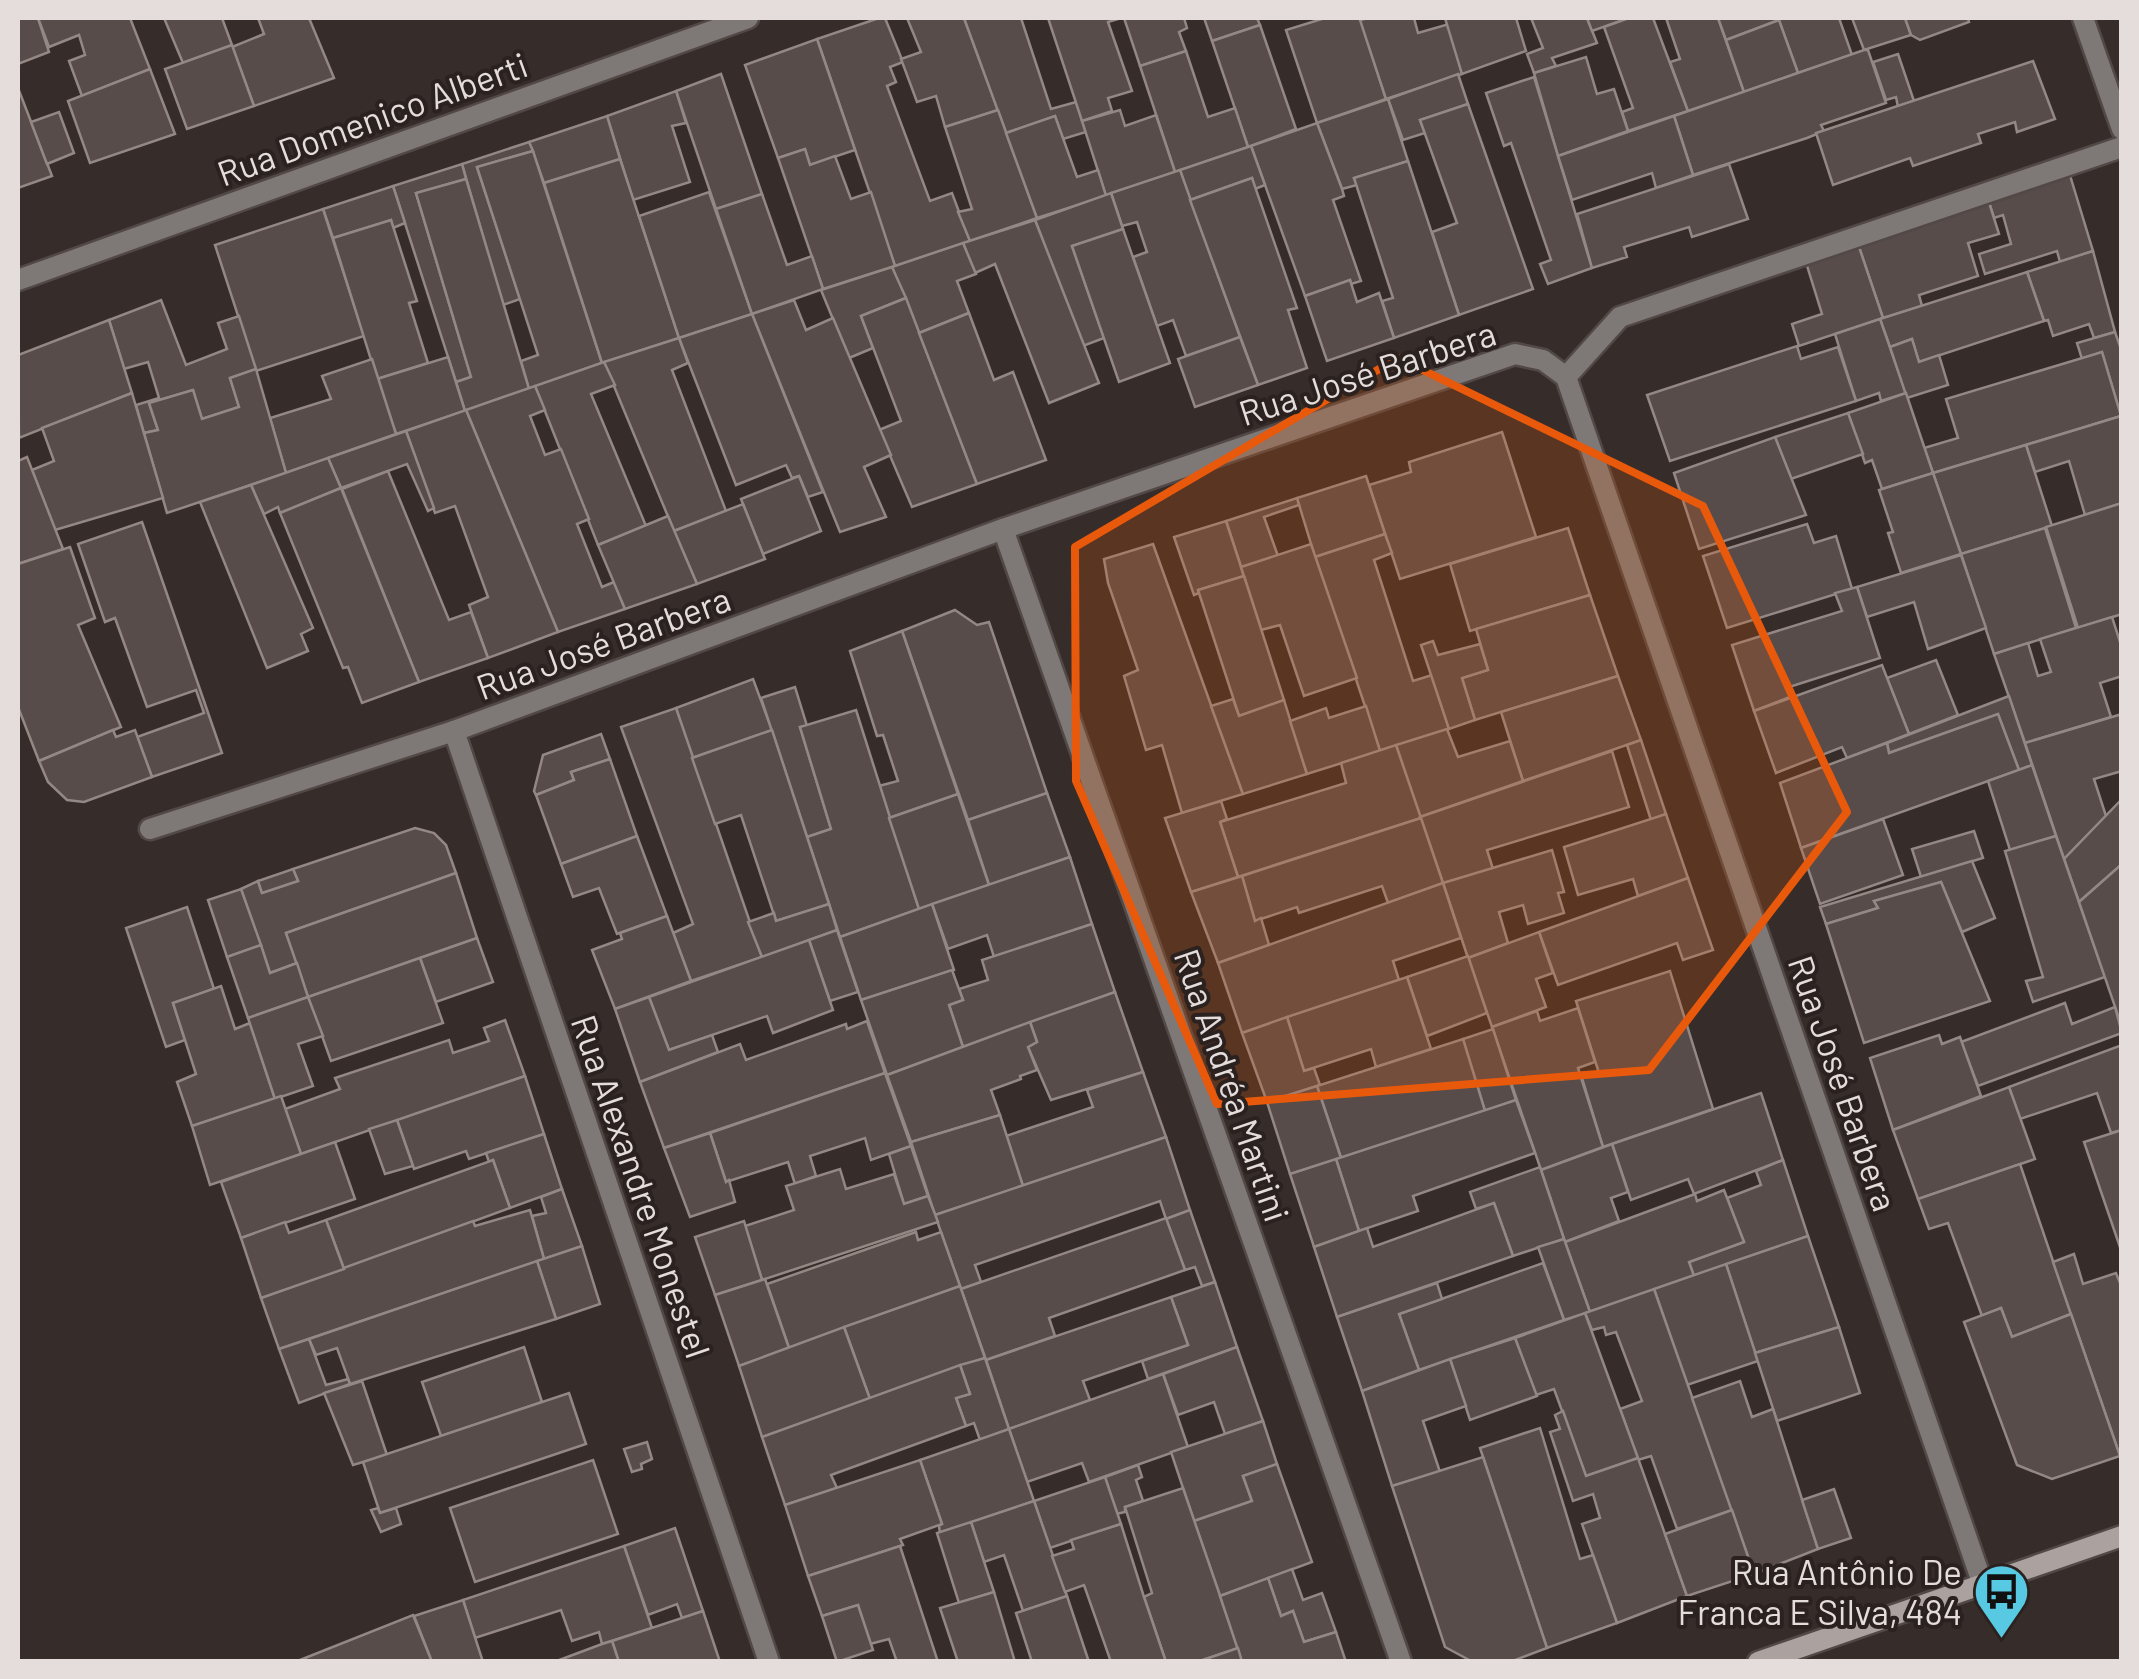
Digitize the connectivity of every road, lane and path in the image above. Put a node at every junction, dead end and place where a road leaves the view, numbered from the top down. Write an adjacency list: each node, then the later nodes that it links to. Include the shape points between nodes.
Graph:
1 (748, 18): 5 (street, Rua Domenico Alberti)
2 (2083, 18): 3 (street)
3 (2122, 129)
4 (2122, 147): 6 (street, via 1620,317)
5 (18, 280)
6 (1566, 377): 7 (street, Rua José Barbera, via 1544,360 1515,354); 11 (street, Rua José Barbera)
7 (1003, 529): 8 (street, Rua José Barbera); 13 (street, Rua Andréa Martini)
8 (454, 731): 9 (street, Rua José Barbera); 12 (street, Rua Alexandre Monestel)
9 (150, 829)
10 (2122, 1536): 11 (main road)
11 (1983, 1584): 14 (main road)
12 (768, 1662)
13 (1401, 1662)
14 (1758, 1662)

